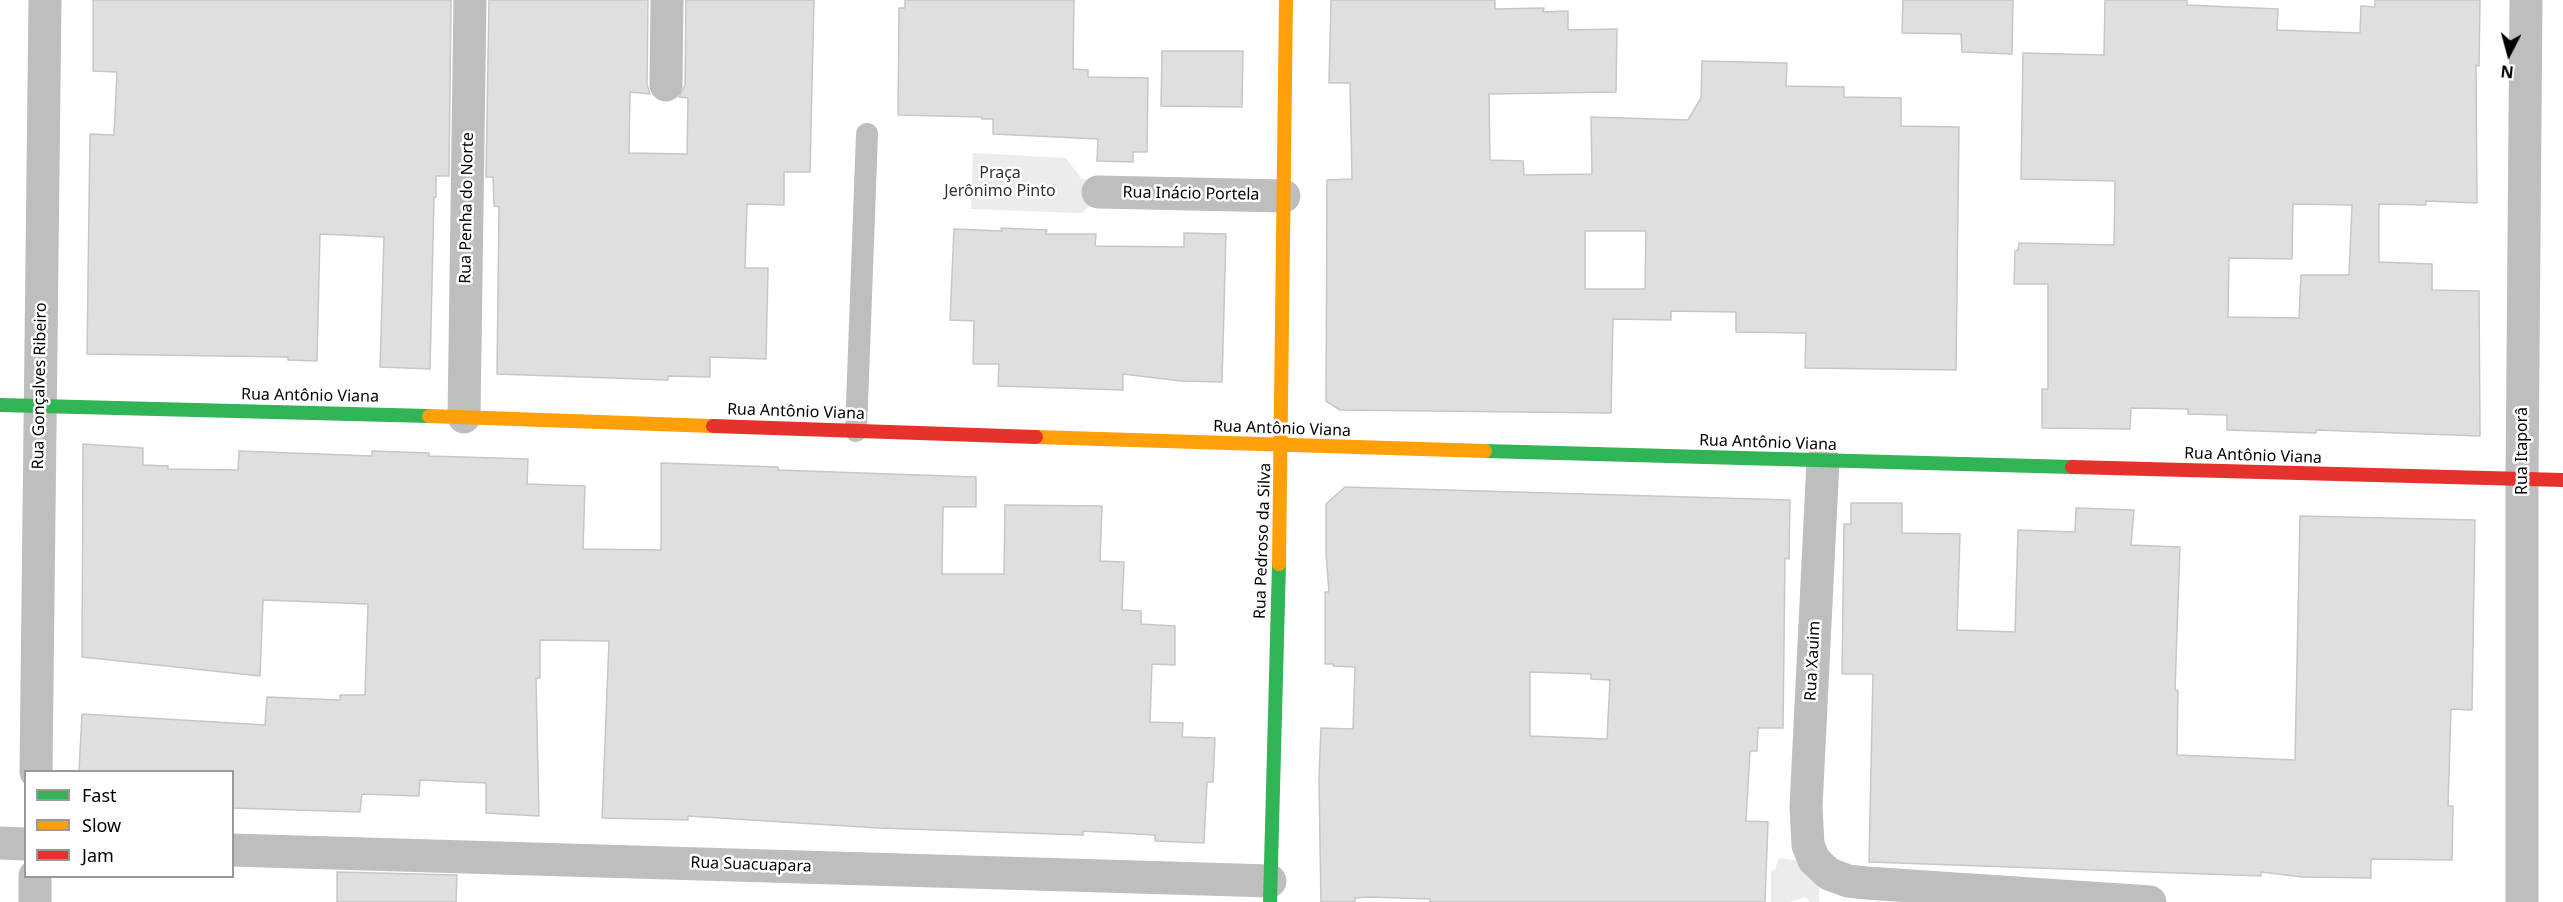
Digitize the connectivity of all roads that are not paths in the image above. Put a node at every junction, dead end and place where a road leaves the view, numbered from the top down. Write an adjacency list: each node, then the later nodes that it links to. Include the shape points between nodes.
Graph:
1 (45, 0): 11 (street, Rua Gonçalves Ribeiro)
2 (470, 0): 12 (street, Rua Penha do Norte)
3 (667, 0): 6 (street)
4 (1287, 0): 9 (street, Rua Pedroso da Silva)
5 (2526, 0): 16 (street, Rua Itaporâ)
6 (666, 85)
7 (867, 134): 13 (lane)
8 (1098, 192): 9 (street, Rua Inácio Portela)
9 (1284, 195): 14 (street, Rua Pedroso da Silva)
10 (0, 405): 11 (street, Rua Antônio Viana)
11 (40, 406): 12 (street, Rua Antônio Viana); 18 (street, Rua Gonçalves Ribeiro)
12 (464, 417): 13 (street, Rua Antônio Viana)
13 (856, 431): 14 (street, Rua Antônio Viana)
14 (1282, 446): 15 (street, Rua Antônio Viana); 23 (street, Rua Pedroso da Silva)
15 (1823, 461): 16 (street, Rua Antônio Viana); 25 (street, Rua Xauim, via 1806,807 1808,844 1814,860 1829,874 1848,881)
16 (2522, 480): 17 (street, Rua Antônio Viana); 26 (street, Rua Itaporâ)
17 (2563, 480)
18 (36, 770)
19 (0, 843): 20 (street)
20 (24, 844)
21 (234, 850): 23 (street, Rua Suacuapara)
22 (35, 878): 24 (street)
23 (1270, 891)
24 (35, 902)
25 (2150, 902)
26 (2522, 902)

